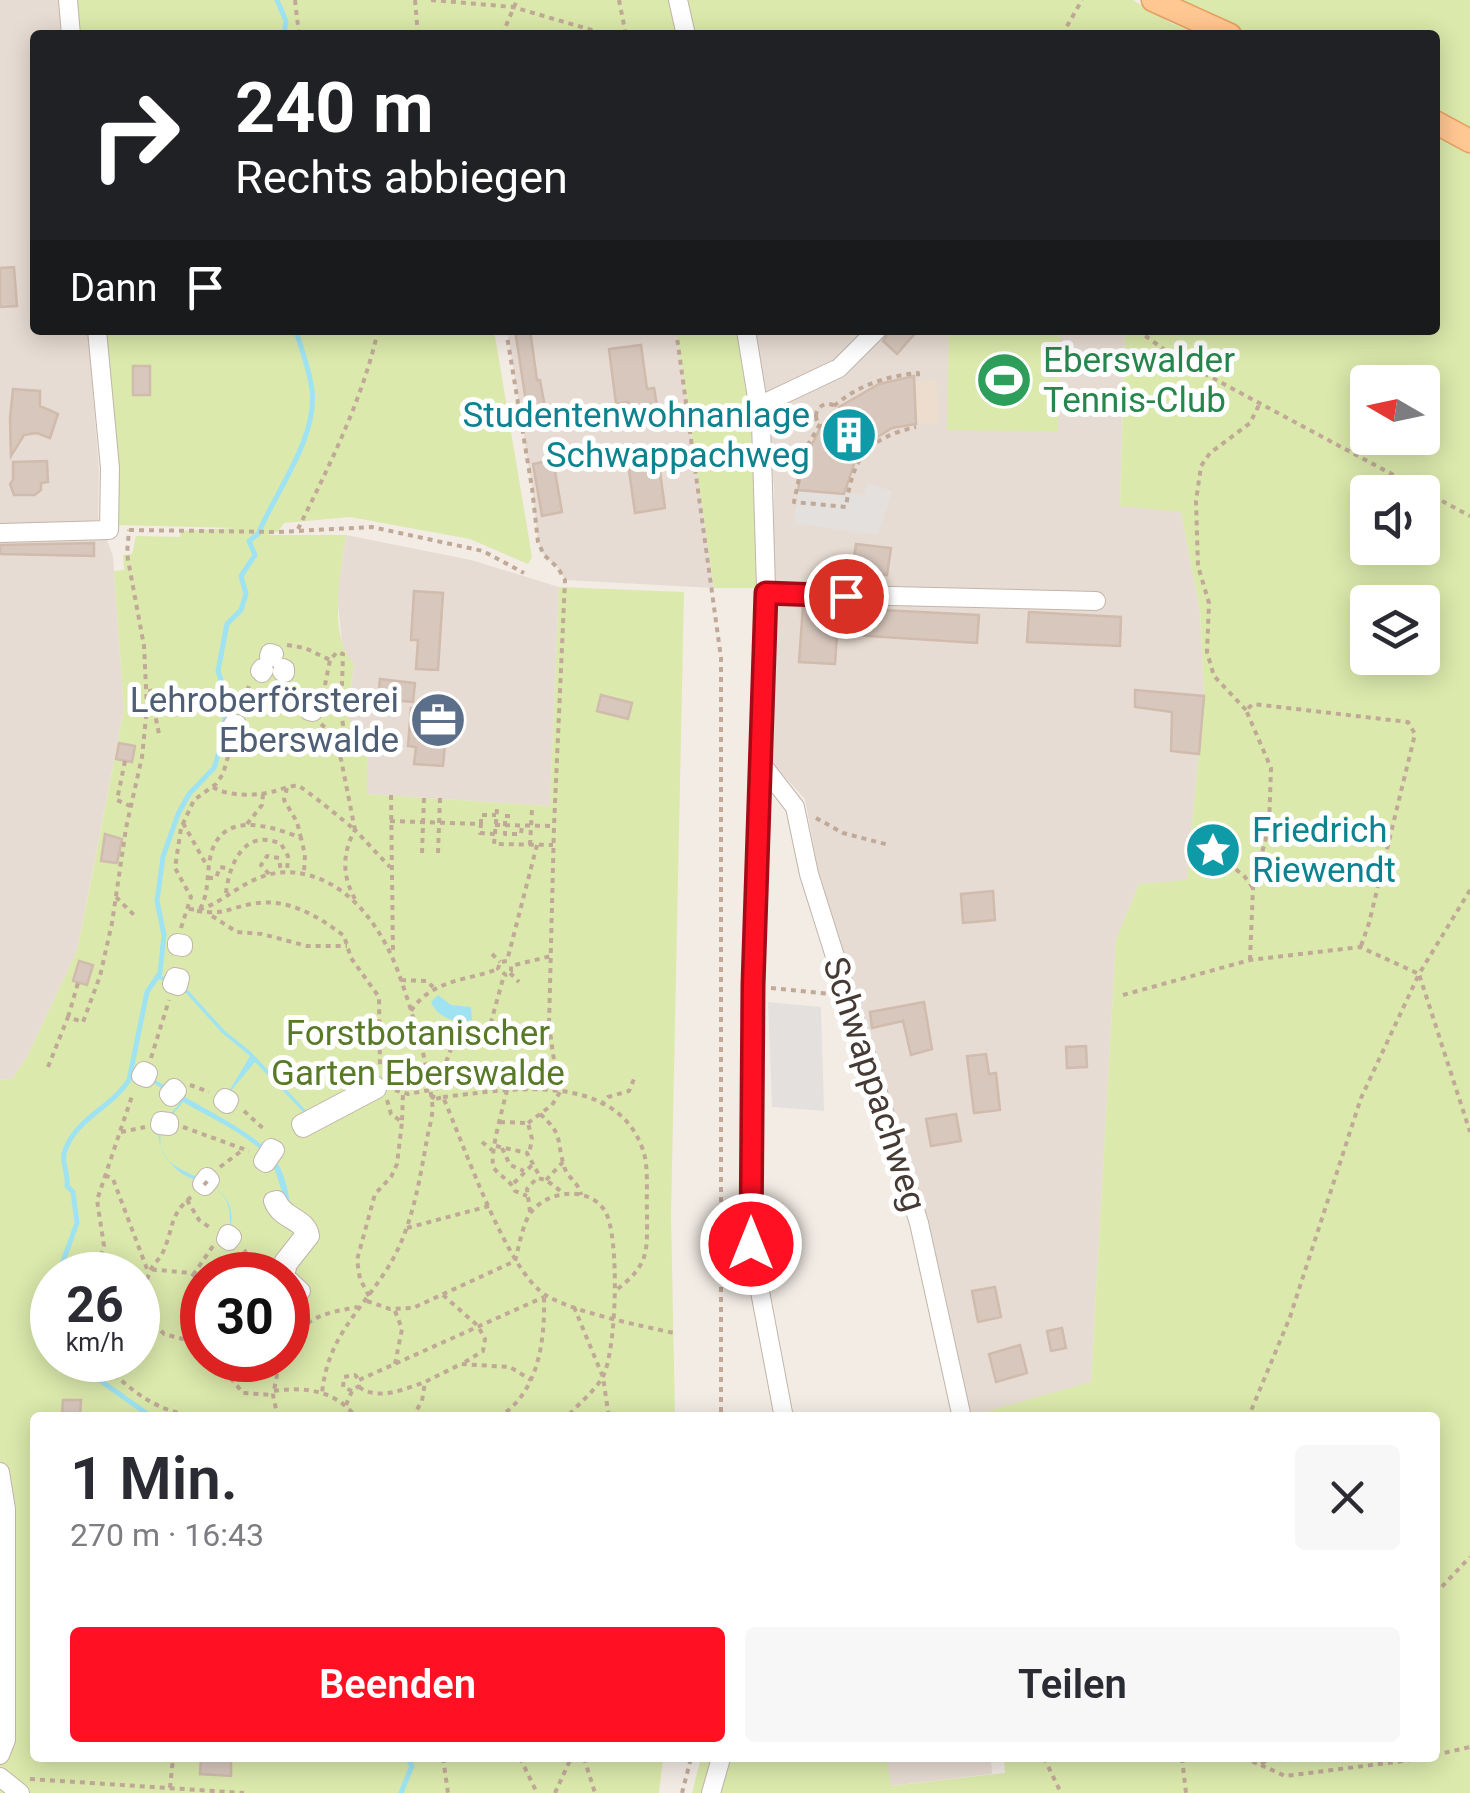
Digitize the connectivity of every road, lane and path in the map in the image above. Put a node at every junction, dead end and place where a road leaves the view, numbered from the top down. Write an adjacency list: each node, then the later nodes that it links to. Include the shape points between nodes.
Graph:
1 (68, 0): 11 (street)
2 (294, 0): 12 (path)
3 (415, 0): 13 (path)
4 (431, 0): 10 (path)
5 (516, 0): 10 (path)
6 (619, 0): 16 (path)
7 (678, 0): 17 (street)
8 (1082, 0): 18 (path)
9 (1153, 0): 19 (main road)
10 (513, 7): 14 (path); 15 (path)
11 (71, 30)
12 (299, 30)
13 (418, 30)
14 (504, 30)
15 (592, 30)
16 (625, 30)
17 (685, 30)
18 (1065, 30)
19 (1219, 30)
20 (1440, 125): 21 (main road)
21 (1470, 141)
22 (98, 335): 36 (street)
23 (377, 335): 38 (path)
24 (507, 335): 76 (path, via 538,542 565,580)
25 (677, 335): 199 (path, via 722,658)
26 (747, 335): 31 (street)
27 (872, 335): 31 (street, via 839,368)
28 (1144, 335): 30 (path)
29 (918, 381): 32 (path, via 918,373 894,376)
30 (1260, 404): 35 (path); 51 (path, via 1250,423 1201,466 1196,501 1198,566 1209,604 1207,652 1214,676)
31 (759, 406): 41 (street)
32 (834, 406): 33 (path, via 820,408); 33 (path, via 837,423)
33 (820, 424): 34 (path, via 805,450 794,502 846,507 851,476 872,444)
34 (916, 427)
35 (1470, 516)
36 (109, 530): 37 (path); 39 (street)
37 (130, 530): 38 (path); 47 (path, via 127,554)
38 (298, 530): 40 (path, via 372,528 483,552)
39 (0, 533)
40 (524, 573)
41 (766, 593): 42 (street); 55 (street)
42 (1096, 601)
43 (272, 654): 44 (path, via 284,644)
44 (330, 660): 50 (path); 53 (path, via 342,654 347,746)
45 (261, 672): 48 (path)
46 (284, 673): 49 (path)
47 (148, 679): 52 (path); 62 (path, via 142,757)
48 (241, 702): 49 (path); 56 (path, via 227,764)
49 (278, 707): 50 (path)
50 (313, 710): 53 (path)
51 (1246, 710): 93 (path, via 1270,768 1270,826); 104 (path, via 1253,704 1386,717 1408,722 1415,734)
52 (159, 734)
53 (341, 759): 77 (path)
54 (126, 760): 62 (path, via 117,800)
55 (760, 762): 116 (street); 118 (street, Schwappachweg, via 795,807)
56 (212, 787): 58 (path); 68 (path, via 194,800)
57 (287, 787): 58 (path); 77 (path, via 303,787); 79 (path, via 284,800)
58 (263, 794): 70 (path)
59 (391, 795): 66 (path)
60 (424, 797): 67 (path)
61 (440, 798): 69 (path)
62 (130, 806): 96 (path)
63 (532, 810): 75 (path)
64 (510, 816): 74 (path)
65 (812, 816): 82 (path)
66 (390, 821): 67 (path); 87 (path)
67 (423, 822): 69 (path); 84 (path)
68 (184, 823): 86 (path); 98 (path, via 174,863 189,890)
69 (439, 823): 71 (path); 85 (path)
70 (246, 824): 79 (path); 92 (path, via 219,838)
71 (481, 824): 73 (path, via 481,815 496,812); 78 (path, via 480,833)
72 (518, 824): 74 (path); 74 (path, via 515,834 505,834); 75 (path)
73 (496, 825): 74 (path); 78 (path)
74 (505, 825)
75 (531, 826): 76 (path); 80 (path)
76 (554, 826): 81 (path)
77 (354, 830): 87 (path); 97 (path, via 344,868)
78 (494, 834): 80 (path, via 494,844)
79 (301, 838): 90 (path)
80 (534, 845): 81 (path); 109 (path)
81 (553, 845): 106 (path)
82 (889, 845)
83 (1213, 850): 93 (path)
84 (422, 853)
85 (438, 853)
86 (208, 866)
87 (392, 869): 107 (path)
88 (230, 870): 89 (path, via 242,849 265,840 286,850 284,872 279,858 267,856 261,865); 92 (path, via 220,867 216,878); 95 (path)
89 (269, 874)
90 (304, 874)
91 (261, 875): 95 (path)
92 (208, 878): 99 (path)
93 (1252, 888): 108 (path)
94 (1470, 890): 111 (path)
95 (226, 895): 99 (path)
96 (116, 897): 101 (path); 121 (path, via 84,1022)
97 (357, 904)
98 (189, 909): 99 (path); 102 (path)
99 (198, 910): 100 (path)
100 (208, 913): 103 (path, via 237,932 307,946); 103 (path, via 291,904 339,931)
101 (137, 918)
102 (180, 944)
103 (348, 946): 128 (path, via 379,997)
104 (1360, 947): 108 (path); 111 (path)
105 (492, 954): 109 (path)
106 (552, 956): 109 (path); 122 (path)
107 (393, 958)
108 (1250, 960): 119 (path)
109 (504, 965): 110 (path); 110 (path); 117 (path)
110 (507, 974): 113 (path); 123 (path)
111 (1420, 974): 141 (path); 202 (path, via 1361,1098 1290,1317)
112 (401, 980): 117 (path, via 426,980)
113 (519, 982)
114 (78, 983): 121 (path)
115 (175, 985): 140 (path)
116 (753, 985): 118 (path); 200 (street, via 751,1244)
117 (433, 988): 120 (path)
118 (846, 995): 201 (street, Schwappachweg, via 919,1224)
119 (1123, 995)
120 (411, 1011)
121 (68, 1017): 126 (path)
122 (550, 1025): 123 (path); 129 (path)
123 (488, 1033): 124 (path)
124 (455, 1038): 125 (path); 134 (path, via 432,1100)
125 (423, 1048)
126 (48, 1067)
127 (634, 1079): 135 (path, via 632,1088)
128 (379, 1081)
129 (560, 1089): 132 (path); 135 (path); 136 (path)
130 (176, 1090): 142 (path, via 195,1085 242,1110)
131 (430, 1090): 133 (path)
132 (508, 1090): 134 (path); 138 (path)
133 (404, 1093): 137 (path); 137 (path, via 389,1086 389,1110)
134 (443, 1097): 160 (path)
135 (601, 1105): 170 (path, via 627,1124 646,1168 646,1260)
136 (540, 1114): 139 (path); 151 (path, via 560,1135)
137 (402, 1122): 175 (path, via 397,1164 375,1194 357,1260 367,1298)
138 (500, 1122): 139 (path); 145 (path)
139 (528, 1123): 148 (path)
140 (121, 1132): 146 (path, via 164,1124); 153 (path)
141 (1470, 1132)
142 (272, 1136)
143 (482, 1142): 145 (path)
144 (502, 1147): 145 (path); 147 (path); 152 (path, via 510,1165)
145 (494, 1148): 155 (path, via 495,1170)
146 (244, 1149): 150 (path); 159 (path)
147 (518, 1151): 148 (path); 149 (path)
148 (529, 1154): 152 (path)
149 (519, 1158)
150 (260, 1159)
151 (564, 1162): 154 (path); 157 (path)
152 (529, 1167): 154 (path); 155 (path)
153 (105, 1175): 164 (path, via 97,1210); 165 (path, via 113,1178)
154 (543, 1178): 156 (path); 158 (path, via 530,1184)
155 (512, 1184): 158 (path)
156 (562, 1192): 157 (path); 161 (path)
157 (580, 1194): 170 (path, via 604,1209)
158 (527, 1196): 161 (path)
159 (187, 1200): 166 (path, via 199,1220 220,1233); 168 (path)
160 (490, 1206): 162 (path); 169 (path)
161 (530, 1212): 169 (path)
162 (406, 1228)
163 (230, 1239): 167 (path)
164 (102, 1252)
165 (139, 1252)
166 (208, 1252)
167 (245, 1252)
168 (160, 1256)
169 (514, 1261): 171 (path); 172 (path)
170 (615, 1291): 176 (path)
171 (443, 1295): 175 (path); 178 (path)
172 (544, 1296): 174 (path); 178 (path); 183 (path, via 542,1343)
173 (360, 1307): 177 (path)
174 (574, 1307): 176 (path); 182 (path)
175 (393, 1309): 180 (path, via 402,1328)
176 (614, 1316): 179 (path); 182 (path)
177 (310, 1321)
178 (478, 1326): 180 (path); 181 (path, via 484,1348)
179 (674, 1333)
180 (395, 1364): 188 (path)
181 (461, 1364): 183 (path, via 510,1367); 187 (path)
182 (602, 1378): 197 (path); 198 (path)
183 (530, 1380): 196 (path)
184 (121, 1382): 192 (path)
185 (234, 1382): 190 (path, via 243,1393)
186 (275, 1382): 190 (path)
187 (425, 1382): 188 (path, via 381,1393 366,1393); 195 (path)
188 (359, 1384): 189 (path); 189 (path, via 355,1374 344,1376 344,1387)
189 (352, 1391): 191 (path)
190 (273, 1393): 191 (path, via 304,1389); 193 (path)
191 (346, 1404): 194 (path)
192 (172, 1412)
193 (277, 1412)
194 (352, 1412)
195 (416, 1412)
196 (507, 1412)
197 (571, 1412)
198 (607, 1412)
199 (721, 1412)
200 (783, 1412)
201 (961, 1412)
202 (1250, 1412)
203 (0, 1472): 207 (street, via 6,1509 6,1740)
204 (1470, 1558): 205 (path)
205 (1440, 1589)
206 (1470, 1746): 208 (path)
207 (0, 1755)
208 (1440, 1755)
209 (172, 1762): 223 (path)
210 (444, 1762): 226 (path)
211 (522, 1762): 227 (path)
212 (569, 1762): 228 (path)
213 (585, 1762): 229 (path)
214 (690, 1762): 230 (path)
215 (721, 1762): 231 (street)
216 (1046, 1762): 232 (path)
217 (1182, 1762): 233 (path)
218 (1253, 1762): 221 (path)
219 (1265, 1762): 221 (path)
220 (1395, 1762): 221 (path, via 1285,1776)
221 (1262, 1765)
222 (2, 1779): 223 (path); 224 (street)
223 (170, 1788): 225 (path)
224 (20, 1793)
225 (244, 1793)
226 (448, 1793)
227 (537, 1793)
228 (554, 1793)
229 (595, 1793)
230 (682, 1793)
231 (711, 1793)
232 (1061, 1793)
233 (1186, 1793)

